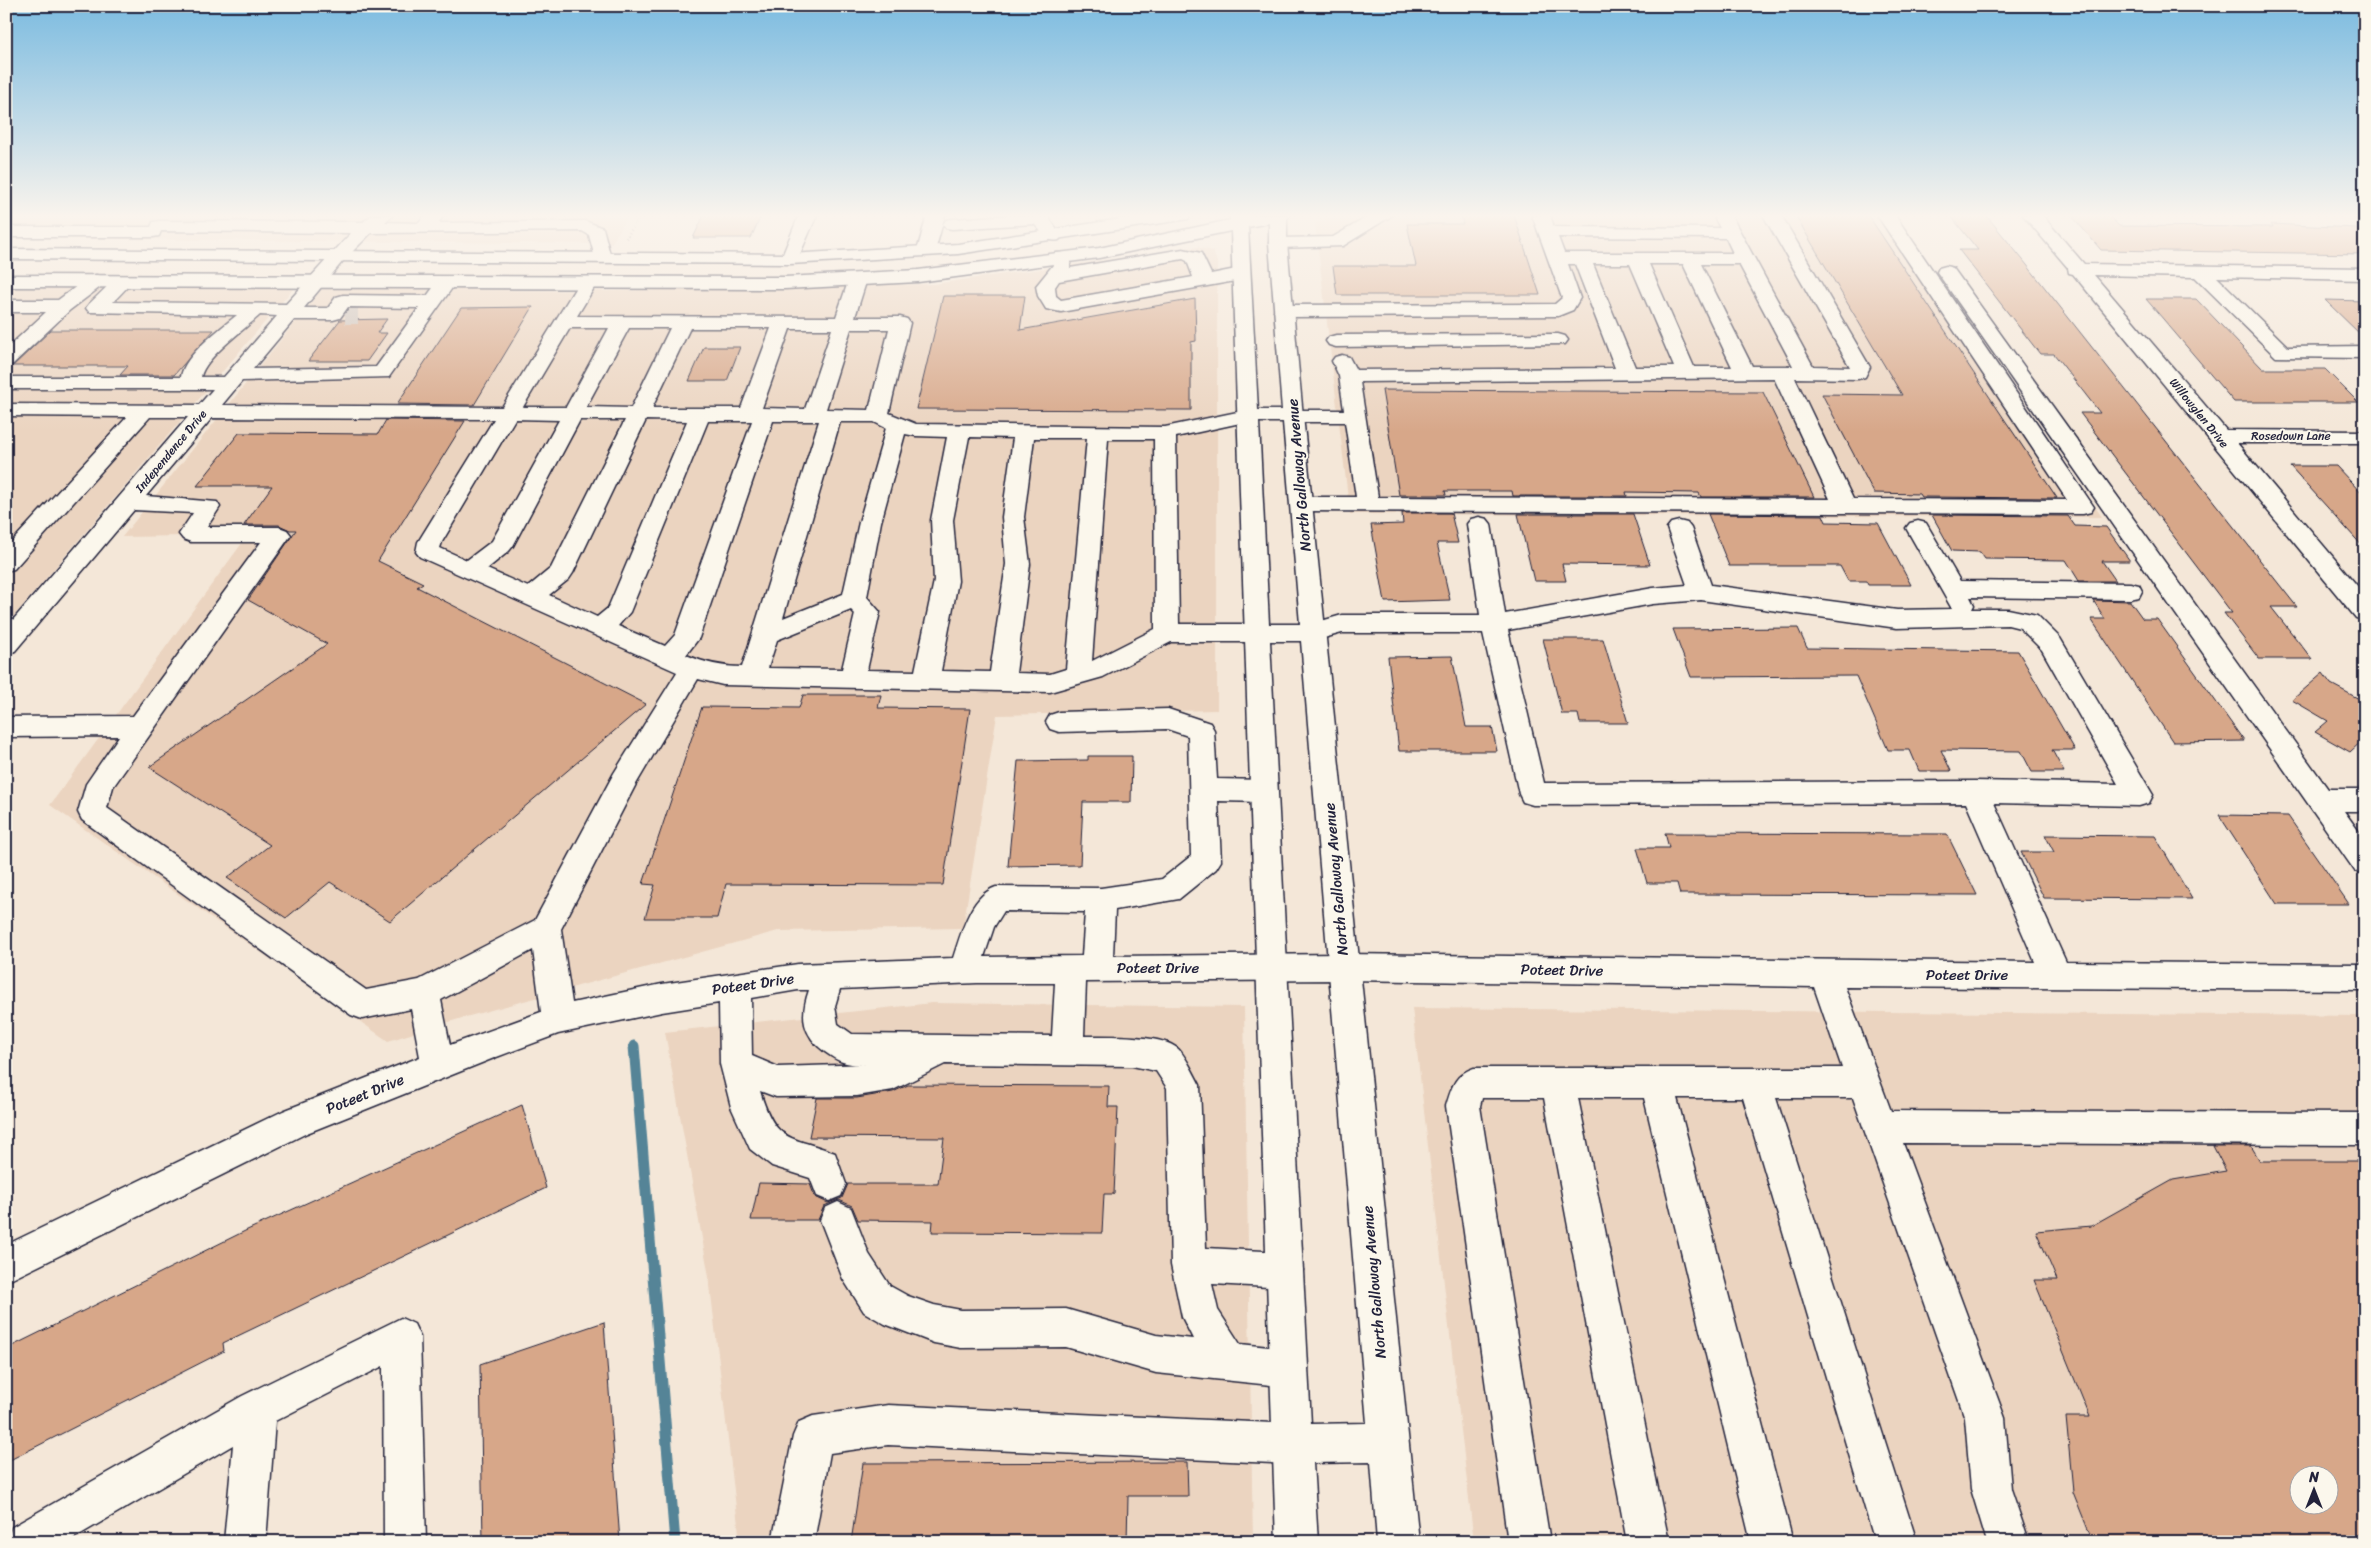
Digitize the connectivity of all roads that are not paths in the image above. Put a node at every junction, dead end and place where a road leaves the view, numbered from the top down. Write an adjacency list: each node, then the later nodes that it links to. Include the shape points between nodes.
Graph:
1 (89, 287): 22 (main road)
2 (118, 287): 24 (main road, via 96,308)
3 (311, 287): 28 (main road, Independence Drive)
4 (444, 287): 23 (main road)
5 (585, 287): 29 (main road)
6 (855, 287): 33 (main road)
7 (1044, 287): 8 (main road, via 1053,305 1061,306)
8 (1168, 287)
9 (1242, 287): 57 (main road)
10 (1282, 287): 27 (main road, North Galloway Avenue)
11 (1567, 287): 26 (main road, via 1571,298 1566,306)
12 (1594, 287): 43 (main road)
13 (1650, 287): 39 (main road)
14 (1702, 287): 40 (main road)
15 (1761, 287): 38 (main road)
16 (1814, 287): 38 (main road, via 1860,367 1858,373)
17 (1935, 287): 70 (main road, via 2083,508)
18 (1956, 287): 102 (main road)
19 (2092, 287): 65 (main road, Willowglen Drive)
20 (2216, 287): 36 (main road, via 2282,353)
21 (6, 306): 22 (main road)
22 (63, 306): 37 (main road)
23 (428, 308): 28 (main road, via 345,314); 45 (main road, via 382,373)
24 (255, 310): 28 (main road); 47 (main road, via 192,369)
25 (1332, 310): 26 (main road); 27 (main road); 35 (main road)
26 (1547, 310): 34 (main road)
27 (1284, 311): 58 (main road, North Galloway Avenue)
28 (290, 312): 45 (main road, Independence Drive)
29 (564, 322): 30 (main road); 51 (main road)
30 (622, 322): 31 (main road); 52 (main road)
31 (683, 322): 32 (main road); 53 (main road)
32 (783, 322): 33 (main road); 55 (main road)
33 (843, 322): 56 (main road); 60 (main road, via 900,323)
34 (1558, 340): 35 (main road); 42 (main road)
35 (1336, 341): 44 (main road)
36 (2365, 352)
37 (6, 360)
38 (1806, 372): 41 (main road)
39 (1687, 373): 40 (main road); 43 (main road)
40 (1745, 373): 41 (main road)
41 (1782, 373): 70 (main road)
42 (1571, 374): 43 (main road); 44 (main road)
43 (1628, 374)
44 (1349, 376): 59 (main road)
45 (233, 379): 47 (main road); 50 (main road, Independence Drive)
46 (6, 383): 47 (main road)
47 (190, 383)
48 (6, 410): 49 (main road)
49 (145, 410): 50 (main road); 74 (main road)
50 (206, 411): 51 (main road); 67 (main road, Independence Drive)
51 (508, 414): 52 (main road); 75 (main road, via 430,542 428,552)
52 (572, 414): 53 (main road); 75 (main road, via 500,546)
53 (638, 415): 54 (main road); 79 (main road, via 561,573)
54 (700, 415): 55 (main road); 84 (main road, via 618,612)
55 (757, 415): 56 (main road); 90 (main road, via 686,638)
56 (822, 415): 60 (main road); 88 (main road)
57 (1247, 416): 58 (main road); 64 (main road); 86 (main road)
58 (1293, 416): 59 (main road); 68 (main road, North Galloway Avenue)
59 (1355, 416): 69 (main road)
60 (888, 420): 61 (main road, via 916,430); 80 (main road)
61 (959, 430): 62 (main road); 94 (main road, via 942,520 946,581)
62 (1024, 432): 63 (main road); 95 (main road, via 1013,517 1018,564)
63 (1098, 433): 64 (main road); 91 (main road)
64 (1164, 433): 85 (main road)
65 (2218, 436): 66 (main road, Rosedown Lane); 81 (main road, Willowglen Drive)
66 (2362, 439)
67 (128, 502): 89 (main road, Independence Drive); 97 (main road, via 209,507 191,534 279,535)
68 (1302, 504): 69 (main road); 87 (main road, North Galloway Avenue)
69 (1368, 504): 70 (main road)
70 (1845, 506)
71 (1479, 524): 83 (main road)
72 (1679, 528): 77 (main road)
73 (1918, 528): 76 (main road)
74 (6, 564)
75 (470, 570): 79 (main road)
76 (1952, 589): 78 (main road); 82 (main road)
77 (1701, 592): 82 (main road, via 1897,619); 83 (main road, via 1654,596)
78 (2130, 592)
79 (531, 597): 84 (main road)
80 (854, 599): 88 (main road); 93 (main road, via 868,612)
81 (2365, 612)
82 (1970, 619): 101 (main road, via 2008,617 2028,621 2051,644 2139,795)
83 (1494, 624): 87 (main road, via 1466,624 1420,640 1362,643 1345,643); 101 (main road, via 1533,794)
84 (600, 628): 90 (main road)
85 (1167, 632): 86 (main road); 91 (main road, via 1094,671)
86 (1257, 632): 87 (main road); 100 (main road)
87 (1313, 632): 107 (main road, North Galloway Avenue)
88 (766, 635): 92 (main road)
89 (6, 645)
90 (681, 663): 92 (main road, via 723,676); 106 (main road, via 624,781)
91 (1078, 676): 95 (main road, via 1050,683)
92 (752, 677): 93 (main road)
93 (852, 679): 94 (main road)
94 (926, 681): 95 (main road)
95 (1002, 682)
96 (1059, 722): 99 (main road, via 1168,719 1201,730)
97 (140, 726): 98 (main road); 116 (main road, via 100,784 92,812 362,1005)
98 (6, 727)
99 (1203, 790): 100 (main road); 105 (main road, via 1206,861 1169,890)
100 (1264, 791): 108 (main road)
101 (1975, 792): 112 (main road)
102 (2321, 800): 103 (main road); 104 (main road)
103 (2365, 800)
104 (2365, 862)
105 (1101, 900): 109 (main road); 110 (main road, via 996,899 980,923)
106 (546, 929): 116 (main road); 117 (main road)
107 (1344, 967): 108 (main road, Poteet Drive); 111 (main road, Poteet Drive); 136 (main road, North Galloway Avenue)
108 (1272, 968): 109 (main road, Poteet Drive); 132 (main road)
109 (1084, 969): 110 (main road, Poteet Drive); 119 (main road)
110 (964, 970): 113 (main road, Poteet Drive)
111 (1825, 974): 112 (main road, Poteet Drive); 125 (main road)
112 (2056, 975): 114 (main road, Poteet Drive)
113 (829, 976): 115 (main road, Poteet Drive); 118 (main road, via 818,1006 823,1032 847,1049)
114 (2365, 977)
115 (735, 986): 117 (main road, Poteet Drive); 120 (main road)
116 (424, 993): 121 (main road)
117 (558, 1020): 121 (main road, Poteet Drive)
118 (940, 1050): 119 (main road); 120 (main road, via 893,1075 857,1081 776,1082)
119 (1067, 1050): 131 (main road, via 1132,1051 1166,1058 1183,1085)
120 (736, 1064): 128 (main road, via 748,1107 762,1138 784,1154 823,1165)
121 (438, 1066): 130 (main road, Poteet Drive, via 295,1122)
122 (1558, 1083): 123 (main road); 144 (main road, via 1474,1083 1463,1106); 145 (main road)
123 (1657, 1083): 124 (main road); 146 (main road)
124 (1755, 1083): 125 (main road); 147 (main road)
125 (1864, 1083): 126 (main road)
126 (1880, 1127): 127 (main road); 148 (main road, via 1985,1418 1991,1489)
127 (2365, 1129)
128 (828, 1184)
129 (838, 1220): 133 (main road, via 856,1266 877,1299 898,1311 934,1324 961,1329 1066,1328 1156,1354)
130 (6, 1264)
131 (1190, 1265): 132 (main road); 133 (main road, via 1201,1317)
132 (1285, 1270): 134 (main road)
133 (1229, 1362): 134 (main road)
134 (1289, 1368): 137 (main road)
135 (256, 1410): 138 (main road); 139 (main road); 140 (main road, via 401,1337)
136 (1388, 1442): 137 (main road); 143 (main road, North Galloway Avenue)
137 (1293, 1444): 141 (main road, via 888,1425 813,1436); 142 (main road)
138 (27, 1542)
139 (245, 1542)
140 (405, 1542)
141 (792, 1542)
142 (1297, 1542)
143 (1398, 1542)
144 (1529, 1542)
145 (1648, 1542)
146 (1772, 1542)
147 (1896, 1542)
148 (2008, 1542)

